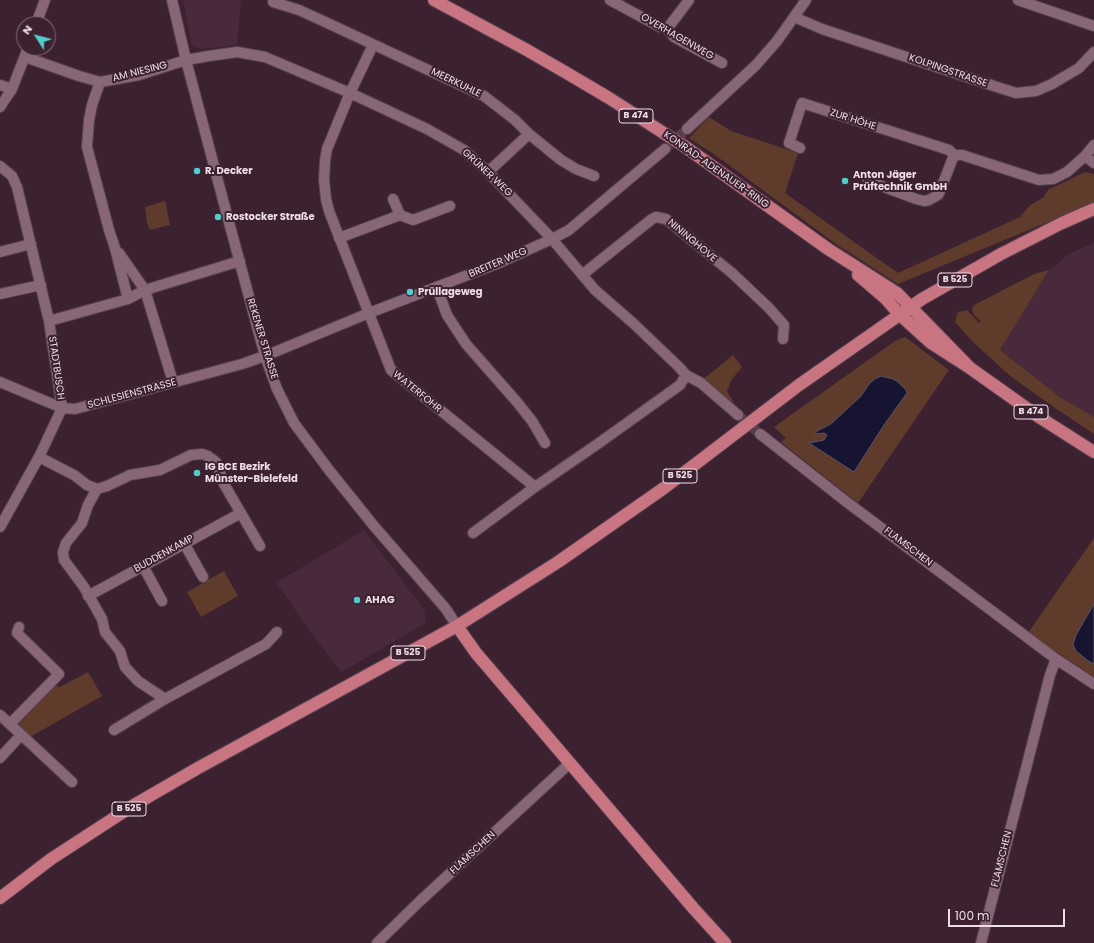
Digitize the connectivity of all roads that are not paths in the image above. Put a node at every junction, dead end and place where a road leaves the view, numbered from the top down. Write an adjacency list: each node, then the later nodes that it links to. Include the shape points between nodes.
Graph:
1 (45, 0): 9 (street)
2 (172, 0): 17 (street, REKENER STRASSE)
3 (434, 0): 44 (main road, KONRAD-ADENAUER-RING / B 474, via 609,98 684,146)
4 (610, 0): 12 (street, OVERHAGENWEG)
5 (689, 0): 12 (street)
6 (806, 0): 10 (street)
7 (1018, 0): 11 (street)
8 (274, 2): 13 (street, MEERKUHLE, via 317,18)
9 (39, 16)
10 (794, 17): 14 (street, KOLPINGSTRASSE, via 836,34 1016,93 1036,91 1052,84 1079,68); 24 (street, via 756,65)
11 (1094, 26)
12 (667, 29): 18 (street, OVERHAGENWEG, via 674,37)
13 (373, 45): 22 (street); 25 (street, MEERKUHLE, via 484,96)
14 (1094, 52)
15 (24, 56): 21 (street)
16 (35, 56): 19 (street, AM NIESING, via 79,76)
17 (186, 60): 19 (street, AM NIESING, via 139,75); 22 (street, GRÜNER WEG, via 237,52 265,57); 46 (street, REKENER STRASSE)
18 (722, 63)
19 (100, 82): 43 (street, via 92,105 87,147)
20 (0, 85): 21 (street)
21 (12, 89): 23 (street)
22 (350, 93): 33 (street, GRÜNER WEG, via 427,129 464,150); 40 (street, WATERFOHR, via 327,149 324,167 326,199)
23 (0, 107)
24 (687, 129)
25 (529, 134): 33 (street); 34 (street, MEERKUHLE, via 561,160)
26 (1094, 145): 30 (street, ZUR HÖHE)
27 (800, 148): 29 (street, ZUR HÖHE, via 789,144 802,103 948,150)
28 (665, 149): 41 (street, BREITER WEG, via 569,230)
29 (954, 155): 30 (street, ZUR HÖHE, via 962,155 1039,180 1060,176); 35 (street, via 938,195 929,200 916,199)
30 (1085, 156): 31 (street)
31 (1094, 163)
32 (0, 166): 42 (street, STADTBUSCH, via 15,181)
33 (488, 172): 41 (street, GRÜNER WEG)
34 (594, 176)
35 (868, 181)
36 (393, 199): 39 (street)
37 (450, 206): 39 (street, via 413,220)
38 (1094, 209): 53 (main road, B 525, via 1001,254)
39 (400, 215): 40 (street)
40 (339, 238): 54 (street, WATERFOHR)
41 (552, 239): 47 (street, GRÜNER WEG); 49 (street, BREITER WEG)
42 (31, 244): 45 (street); 48 (street, STADTBUSCH)
43 (115, 248): 50 (street); 52 (street)
44 (828, 249): 53 (main road, B 474, via 897,293); 55 (main road, B 474, via 886,299)
45 (0, 252)
46 (240, 261): 50 (street); 58 (street, REKENER STRASSE)
47 (582, 275): 57 (street, NININGHOVE, via 652,219 661,217 672,223 732,273 769,308 784,325); 60 (street, GRÜNER WEG)
48 (41, 285): 51 (street); 56 (street, STADTBUSCH)
49 (437, 288): 54 (street, BREITER WEG); 66 (street, via 447,316 466,344 522,408)
50 (145, 290): 52 (street); 62 (street)
51 (0, 294)
52 (128, 299): 56 (street)
53 (910, 307): 55 (main road, B 525); 59 (main road, B 474)
54 (368, 313): 58 (street, BREITER WEG); 69 (street, WATERFOHR, via 391,370)
55 (899, 314): 59 (main road, B 474, via 932,343); 80 (main road, B 525, via 658,492 558,562)
56 (49, 321): 63 (street, STADTBUSCH)
57 (783, 339)
58 (265, 356): 62 (street, SCHLESIENSTRASSE); 80 (street, REKENER STRASSE, via 277,389 294,422 329,470 446,609)
59 (970, 368): 67 (main road, B 474)
60 (686, 375): 64 (street, GRÜNER WEG, via 701,383); 69 (street, via 680,384)
61 (0, 382): 63 (street, SCHLESIENSTRASSE)
62 (173, 382): 63 (street, SCHLESIENSTRASSE, via 75,409)
63 (62, 408): 68 (street, STADTBUSCH)
64 (738, 415)
65 (760, 434): 83 (street, FLAMSCHEN)
66 (545, 443)
67 (1094, 452)
68 (38, 457): 70 (street); 72 (street, STADTBUSCH)
69 (535, 487): 73 (street)
70 (97, 489): 71 (street, via 130,475 160,470 191,455 202,454 216,462 224,484); 78 (street, via 82,523 66,543 63,552 64,560)
71 (241, 513): 74 (street, BUDDENKAMP); 75 (street)
72 (0, 527)
73 (472, 533)
74 (184, 543): 76 (street, BUDDENKAMP); 77 (street)
75 (260, 546)
76 (143, 566): 78 (street, BUDDENKAMP); 79 (street)
77 (203, 576)
78 (88, 596): 85 (street, via 102,619 105,632 120,651 125,667 138,681)
79 (162, 601)
80 (457, 626): 91 (main road, via 476,653); 93 (main road, B 525, via 153,794 51,860)
81 (18, 627): 87 (street, via 17,633 59,674)
82 (277, 632): 85 (street, via 266,644)
83 (1056, 659): 84 (street, FLAMSCHEN); 96 (street, FLAMSCHEN)
84 (1094, 684)
85 (165, 699): 88 (street)
86 (0, 715): 87 (street)
87 (10, 724): 89 (street)
88 (114, 730)
89 (21, 735): 90 (street); 92 (street)
90 (0, 758)
91 (570, 763): 94 (street, FLAMSCHEN); 95 (main road)
92 (72, 782)
93 (0, 898)
94 (377, 943)
95 (725, 943)
96 (981, 943)

